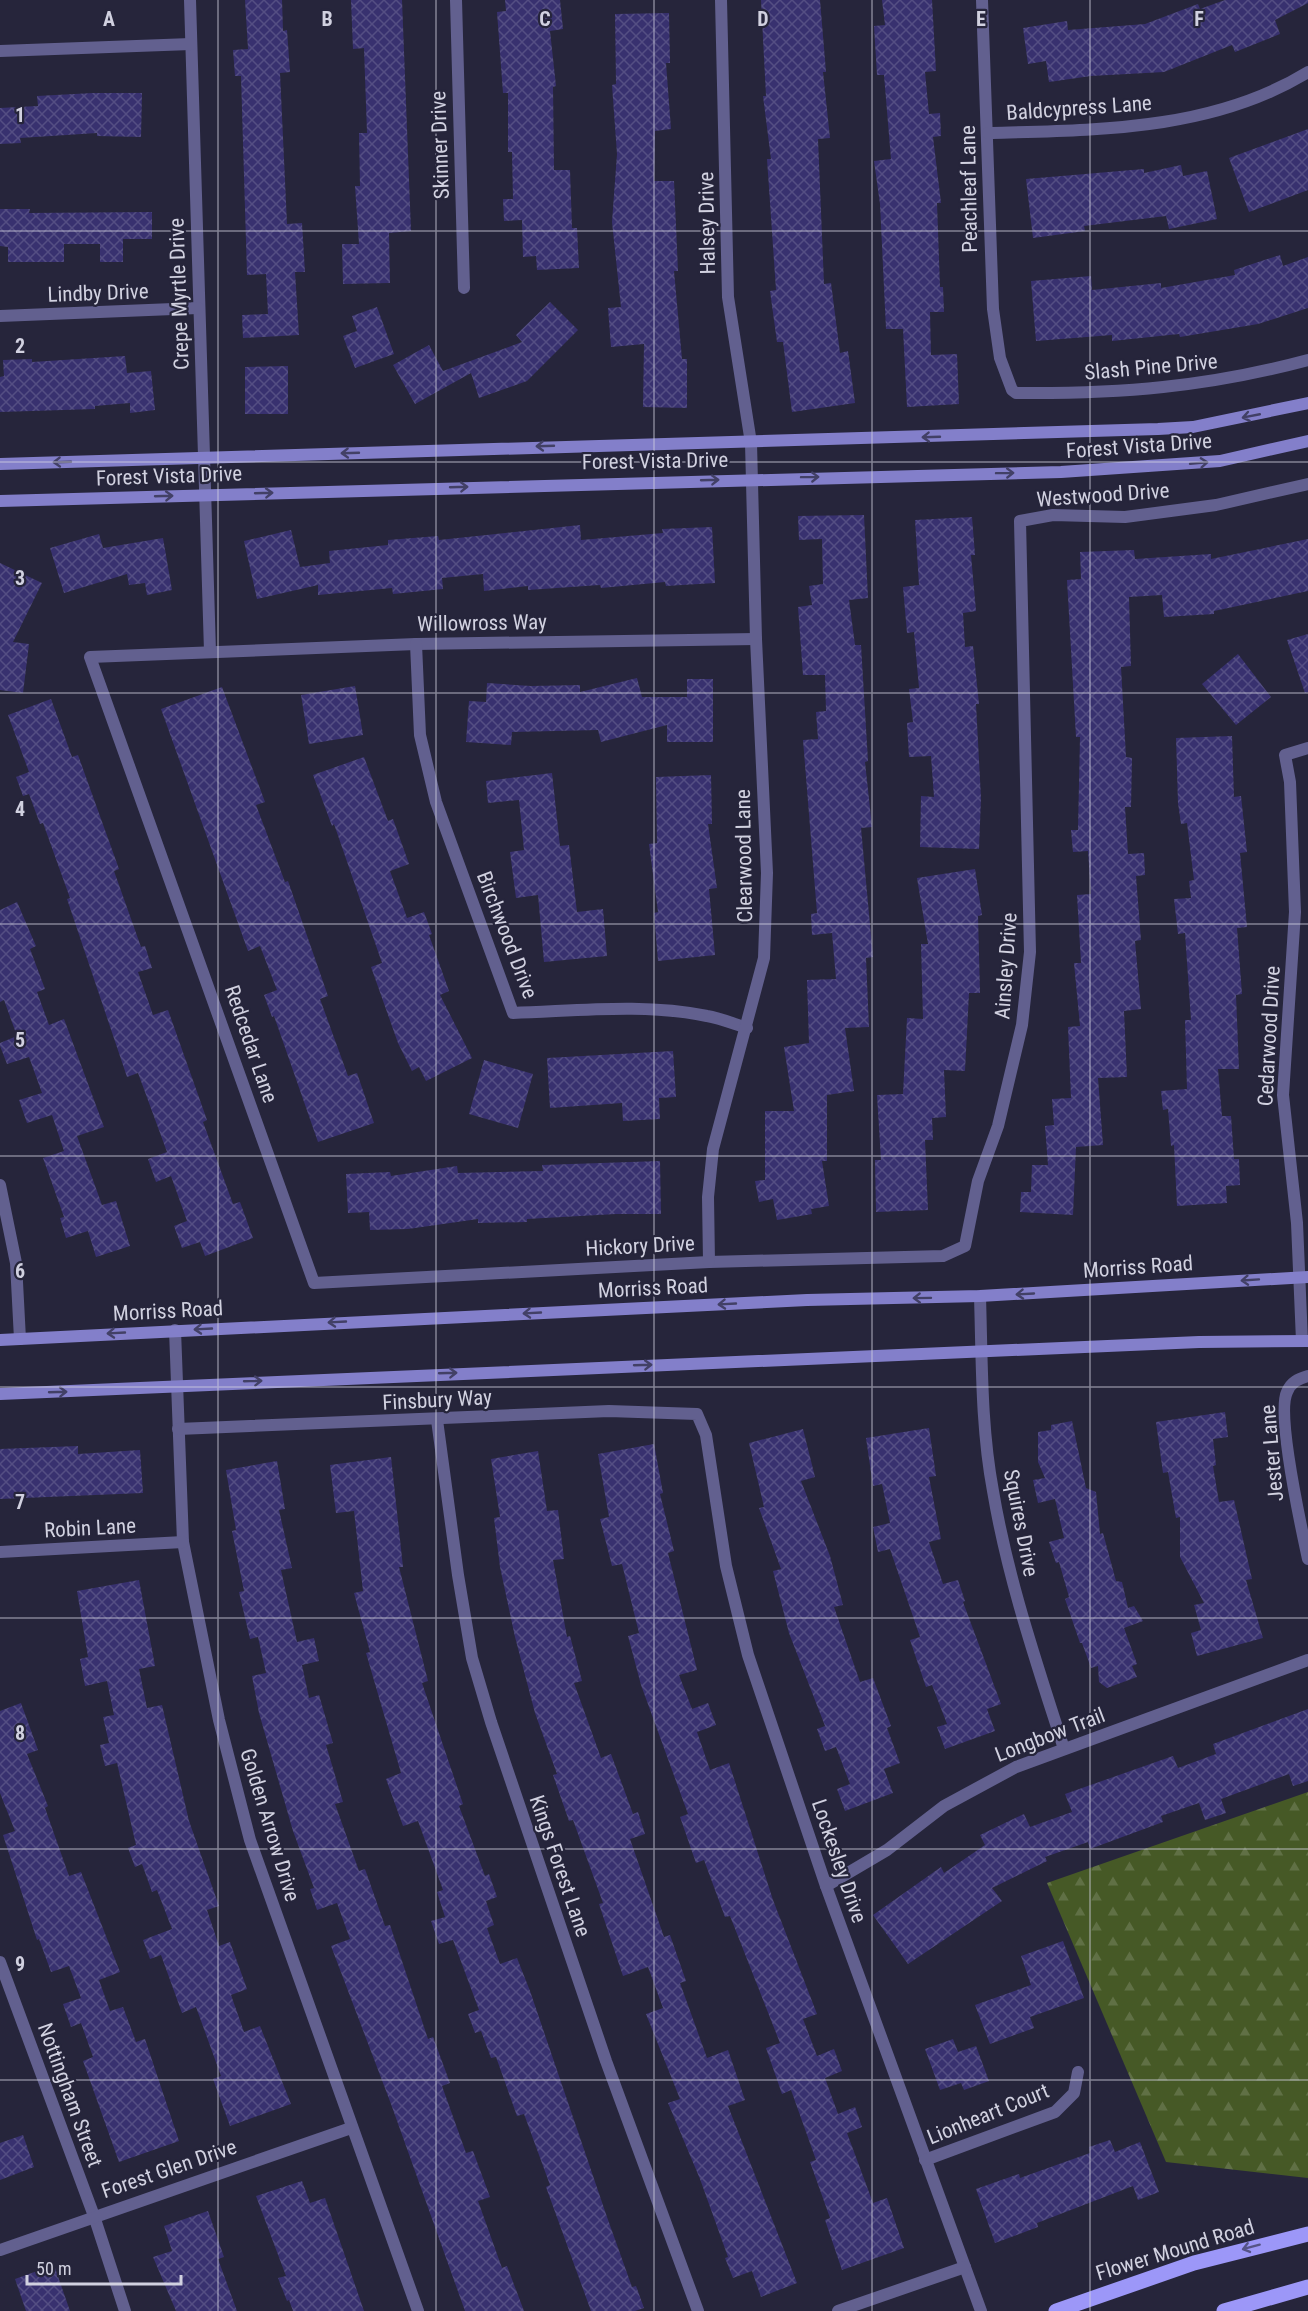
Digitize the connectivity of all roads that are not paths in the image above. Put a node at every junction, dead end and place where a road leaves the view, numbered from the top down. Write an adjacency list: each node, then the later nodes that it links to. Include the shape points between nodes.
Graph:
1 (190, 0): 5 (street, Crepe Myrtle Drive)
2 (456, 0): 9 (street, Skinner Drive)
3 (721, 0): 16 (street, Halsey Drive, via 728,297)
4 (982, 0): 8 (street, Peachleaf Lane)
5 (191, 44): 6 (street); 10 (street, Crepe Myrtle Drive)
6 (0, 51)
7 (1308, 72): 8 (street, Baldcypress Lane, via 1234,105 1152,124 1099,130)
8 (988, 133): 13 (street, Peachleaf Lane, via 993,309)
9 (464, 288)
10 (198, 308): 11 (street, Lindby Drive); 17 (street, Crepe Myrtle Drive)
11 (0, 316)
12 (1308, 360): 13 (street, Slash Pine Drive, via 1200,385 1120,392 1017,393)
13 (1005, 377)
14 (1308, 404): 16 (main road, Forest Vista Drive, one-way to 16, via 1203,425 1158,429)
15 (1308, 441): 19 (main road, Forest Vista Drive, one-way to 15, via 1142,467 1220,461)
16 (751, 443): 17 (main road, Forest Vista Drive, one-way to 17); 19 (street, Clearwood Lane)
17 (204, 458): 18 (main road, Forest Vista Drive, one-way to 18); 21 (street, Crepe Myrtle Drive)
18 (0, 464)
19 (751, 478): 21 (main road, Forest Vista Drive, one-way to 19); 23 (street, Clearwood Lane)
20 (1308, 484): 26 (street, Westwood Drive, via 1204,507 1125,517 1053,515 1020,521)
21 (206, 495): 22 (main road, Forest Vista Drive, one-way to 21); 25 (street, Crepe Myrtle Drive)
22 (0, 501)
23 (756, 639): 24 (street, Willowross Way); 29 (street, Clearwood Lane, via 767,873 764,958)
24 (416, 644): 25 (street, Willowross Way); 29 (street, Birchwood Drive, via 420,735 436,802 513,1013 670,1010 709,1016)
25 (210, 651): 28 (street, Willowross Way, via 90,657)
26 (1026, 680): 31 (street, Ainsley Drive, via 1030,952 1022,1025 998,1126 978,1181)
27 (1308, 748): 33 (street, Cedarwood Drive, via 1286,755 1294,912 1282,1095)
28 (150, 818): 34 (street, Redcedar Lane)
29 (747, 1028): 32 (street, Clearwood Lane, via 713,1149 708,1197)
30 (0, 1185): 37 (street, via 16,1263)
31 (965, 1246): 32 (street, Hickory Drive, via 944,1256)
32 (709, 1262): 34 (street, Hickory Drive)
33 (1303, 1276): 35 (main road, Morriss Road, one-way to 35); 39 (street, Cedarwood Drive)
34 (314, 1283)
35 (980, 1296): 36 (main road, Morriss Road, one-way to 36, via 795,1300); 40 (street, Squires Drive)
36 (174, 1330): 37 (main road, Morriss Road, one-way to 37); 42 (street, Golden Arrow Drive)
37 (20, 1339): 38 (main road, Morriss Road)
38 (0, 1340)
39 (1305, 1341): 40 (main road)
40 (982, 1352): 42 (main road, one-way to 40); 51 (street, Squires Drive, via 982,1413 1008,1567)
41 (1308, 1376): 49 (street, Jester Lane, via 1294,1381 1285,1394 1287,1441)
42 (176, 1385): 43 (main road, one-way to 42); 46 (street, Golden Arrow Drive)
43 (0, 1394)
44 (697, 1414): 45 (street, Finsbury Way, via 609,1411); 52 (street, Lockesley Drive, via 706,1435 726,1566 748,1655)
45 (437, 1420): 46 (street, Finsbury Way); 65 (street, Kings Forest Lane, via 472,1658 606,2061)
46 (178, 1429): 47 (street, Golden Arrow Drive)
47 (183, 1542): 48 (street, Robin Lane); 56 (street, Golden Arrow Drive, via 219,1720 250,1839)
48 (0, 1552)
49 (1308, 1559)
50 (1308, 1660): 51 (street, Longbow Trail)
51 (1064, 1749): 52 (street, Longbow Trail, via 977,1787 944,1806 887,1850)
52 (826, 1886): 57 (street, Lockesley Drive)
53 (0, 1962): 54 (street, Nottingham Street)
54 (3, 1982): 58 (street, Nottingham Street)
55 (1078, 2072): 57 (street, Lionheart Court, via 1074,2093 1054,2112)
56 (351, 2128): 58 (street, Forest Glen Drive); 64 (street, Golden Arrow Drive)
57 (925, 2160): 61 (street, Lockesley Drive)
58 (93, 2216): 60 (street, Forest Glen Drive); 63 (street, Nottingham Street)
59 (1308, 2234): 68 (main road, Flower Mound Road, one-way to 68, via 1194,2263)
60 (0, 2250)
61 (965, 2267): 66 (street); 67 (street, Lockesley Drive)
62 (1308, 2287): 69 (main road)
63 (125, 2311)
64 (417, 2311)
65 (698, 2311)
66 (838, 2311)
67 (981, 2311)
68 (1056, 2311)
69 (1224, 2311)

